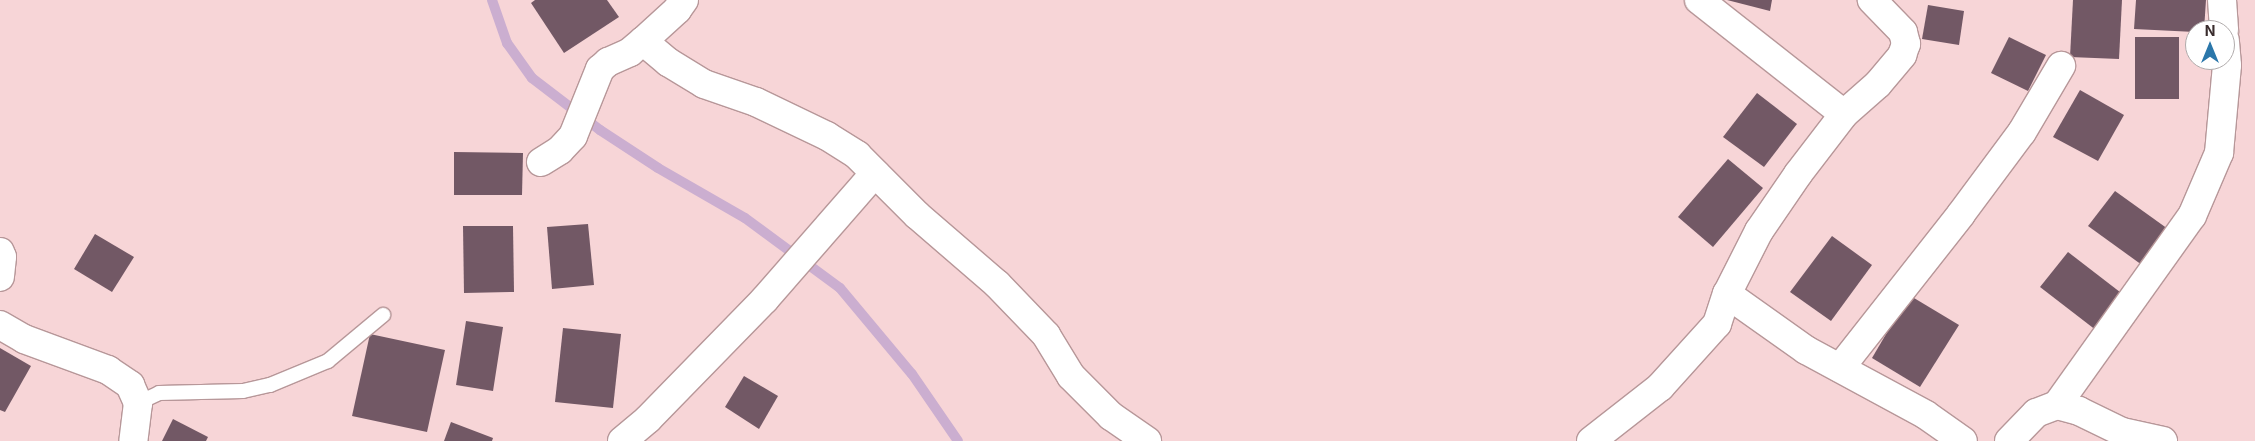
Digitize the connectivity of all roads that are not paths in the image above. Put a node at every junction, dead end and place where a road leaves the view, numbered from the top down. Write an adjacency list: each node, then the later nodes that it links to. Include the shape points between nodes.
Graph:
1 (684, 0): 6 (street)
2 (1699, 0): 9 (street)
3 (1872, 0): 9 (street, via 1903,32 1906,44 1902,55 1878,84)
4 (2222, 0): 5 (street)
5 (2223, 20)
6 (643, 41): 10 (street, via 600,69 573,136 560,150); 11 (street, via 668,62 704,84 756,102 827,136 857,155)
7 (2061, 66): 17 (street, via 2022,132)
8 (2226, 70): 19 (street, via 2219,153 2192,216)
9 (1844, 114): 14 (street, via 1759,232)
10 (541, 162)
11 (876, 173): 21 (street, via 765,299 648,419); 22 (street, via 1046,335 1071,376 1111,416)
12 (0, 252): 13 (street)
13 (0, 277)
14 (1727, 294): 17 (street, via 1806,350); 23 (street, via 1717,324 1660,386)
15 (383, 315): 18 (lane, via 328,361 270,386 243,391 159,393)
16 (0, 325): 18 (street, via 24,339 108,370 130,385)
17 (1840, 368): 24 (street, via 1926,415)
18 (138, 403): 20 (street)
19 (2057, 405): 25 (street, via 2036,413); 26 (street, via 2079,411 2122,432)
20 (133, 441)
21 (622, 441)
22 (1147, 441)
23 (1592, 441)
24 (1963, 441)
25 (2009, 441)
26 (2163, 441)

